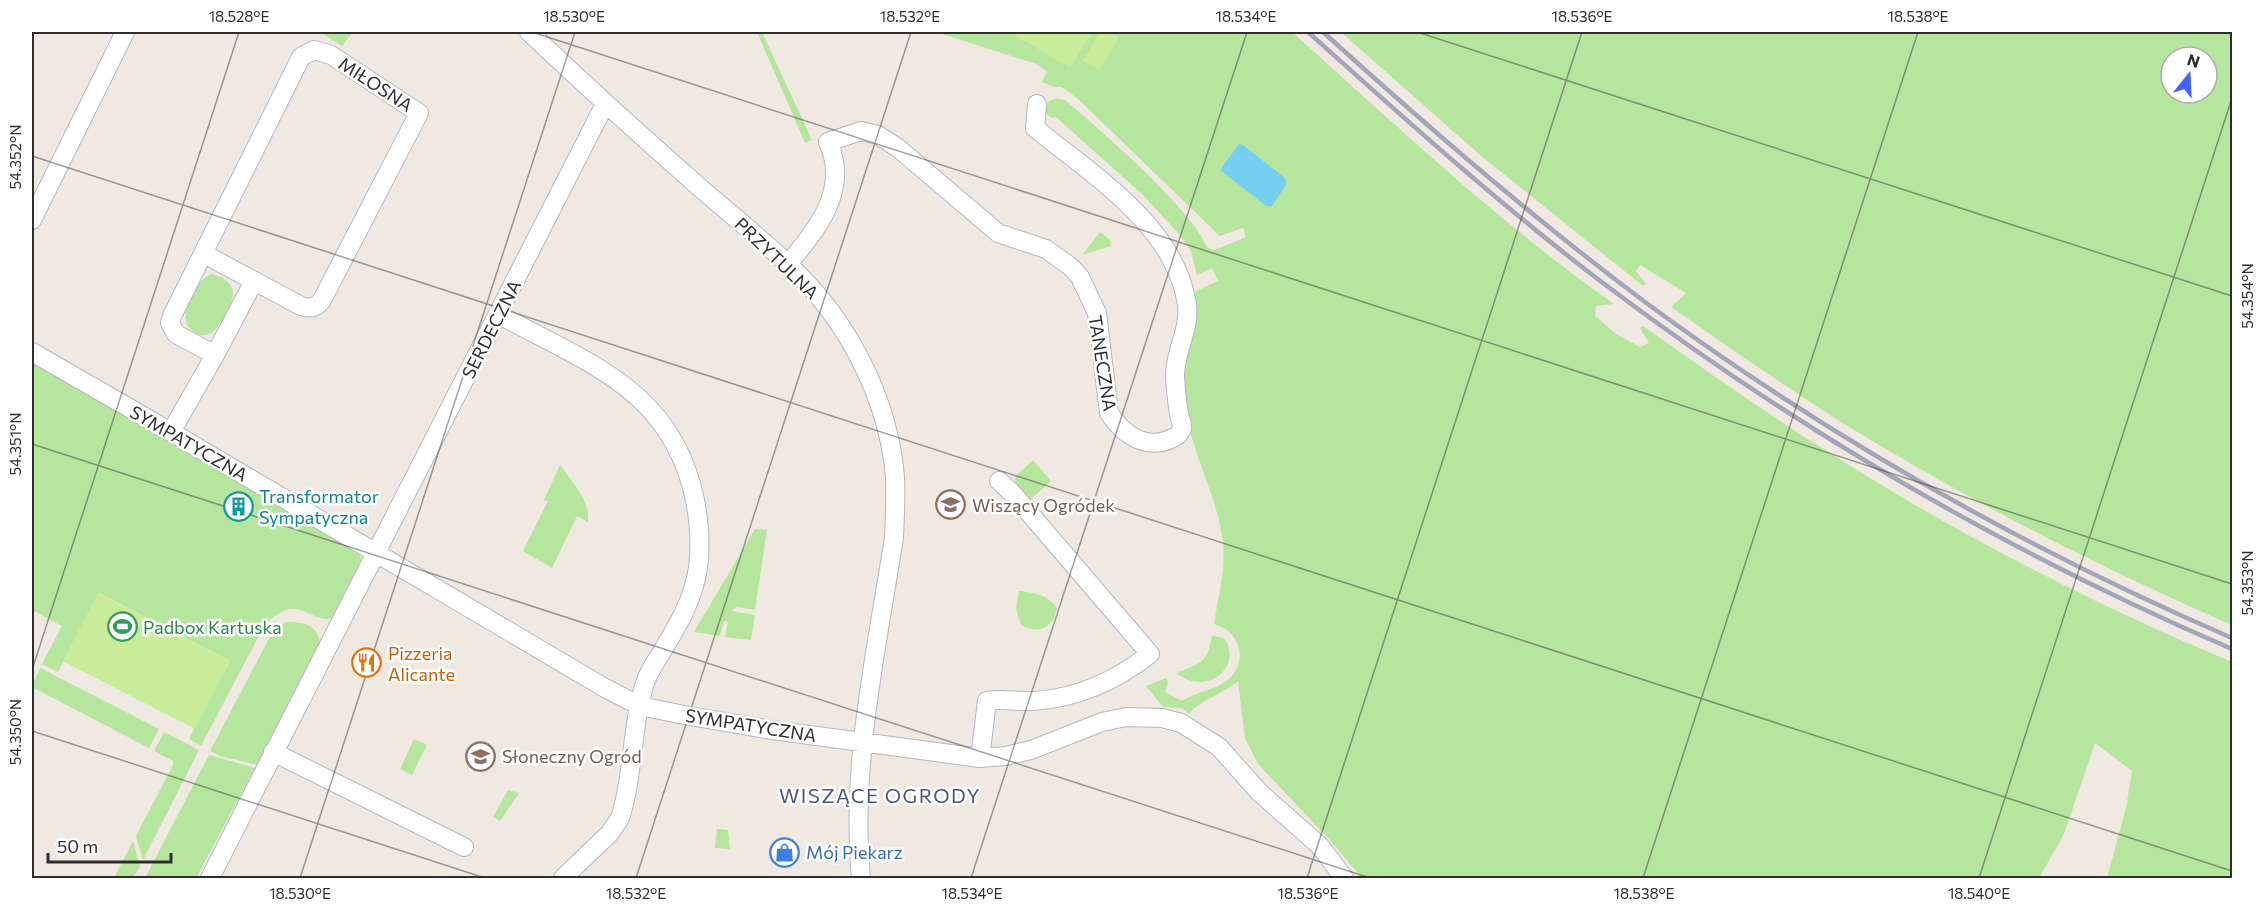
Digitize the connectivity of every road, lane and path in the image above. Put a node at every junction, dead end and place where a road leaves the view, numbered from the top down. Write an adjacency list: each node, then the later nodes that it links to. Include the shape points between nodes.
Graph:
1 (125, 32): 5 (street)
2 (529, 32): 3 (street, PRZYTULNA)
3 (605, 104): 7 (street, PRZYTULNA); 9 (street, SERDECZNA)
4 (1037, 104): 7 (street, TANECZNA, via 1035,129 1103,183 1146,224 1166,248 1179,275 1187,316 1175,371 1182,426 1178,435 1152,444 1138,441 1117,426 1108,413 1097,313 1071,267 1046,249 998,233 878,135 861,131 828,142 833,160 833,194 822,221)
5 (32, 220)
6 (204, 254): 8 (street, MIŁOSNA); 8 (street, MIŁOSNA, via 281,94 307,52 331,55 420,113 318,306 301,306); 11 (street, MIŁOSNA, via 170,323 176,334)
7 (788, 264): 16 (street, PRZYTULNA, via 818,296 858,354 887,433 895,476 894,537)
8 (254, 281): 11 (street)
9 (498, 314): 14 (street, SERDECZNA); 15 (street, via 612,375 662,422 685,465 698,526 695,583 678,624 647,677)
10 (32, 352): 12 (street, SYMPATYCZNA)
11 (215, 355): 12 (street)
12 (171, 432): 14 (street, SYMPATYCZNA)
13 (999, 481): 18 (street, via 1150,654 1129,670 1090,688 1037,701 987,701)
14 (377, 554): 15 (street, SYMPATYCZNA); 17 (street)
15 (640, 706): 16 (street, SYMPATYCZNA); 21 (street, via 620,818)
16 (863, 742): 18 (street); 22 (street, PRZYTULNA, via 857,816)
17 (273, 752): 19 (street); 20 (street)
18 (980, 758): 23 (street, via 1032,750 1102,722 1126,717 1181,723 1219,747 1259,792 1320,846)
19 (464, 847)
20 (210, 879)
21 (563, 879)
22 (861, 879)
23 (1344, 879)

